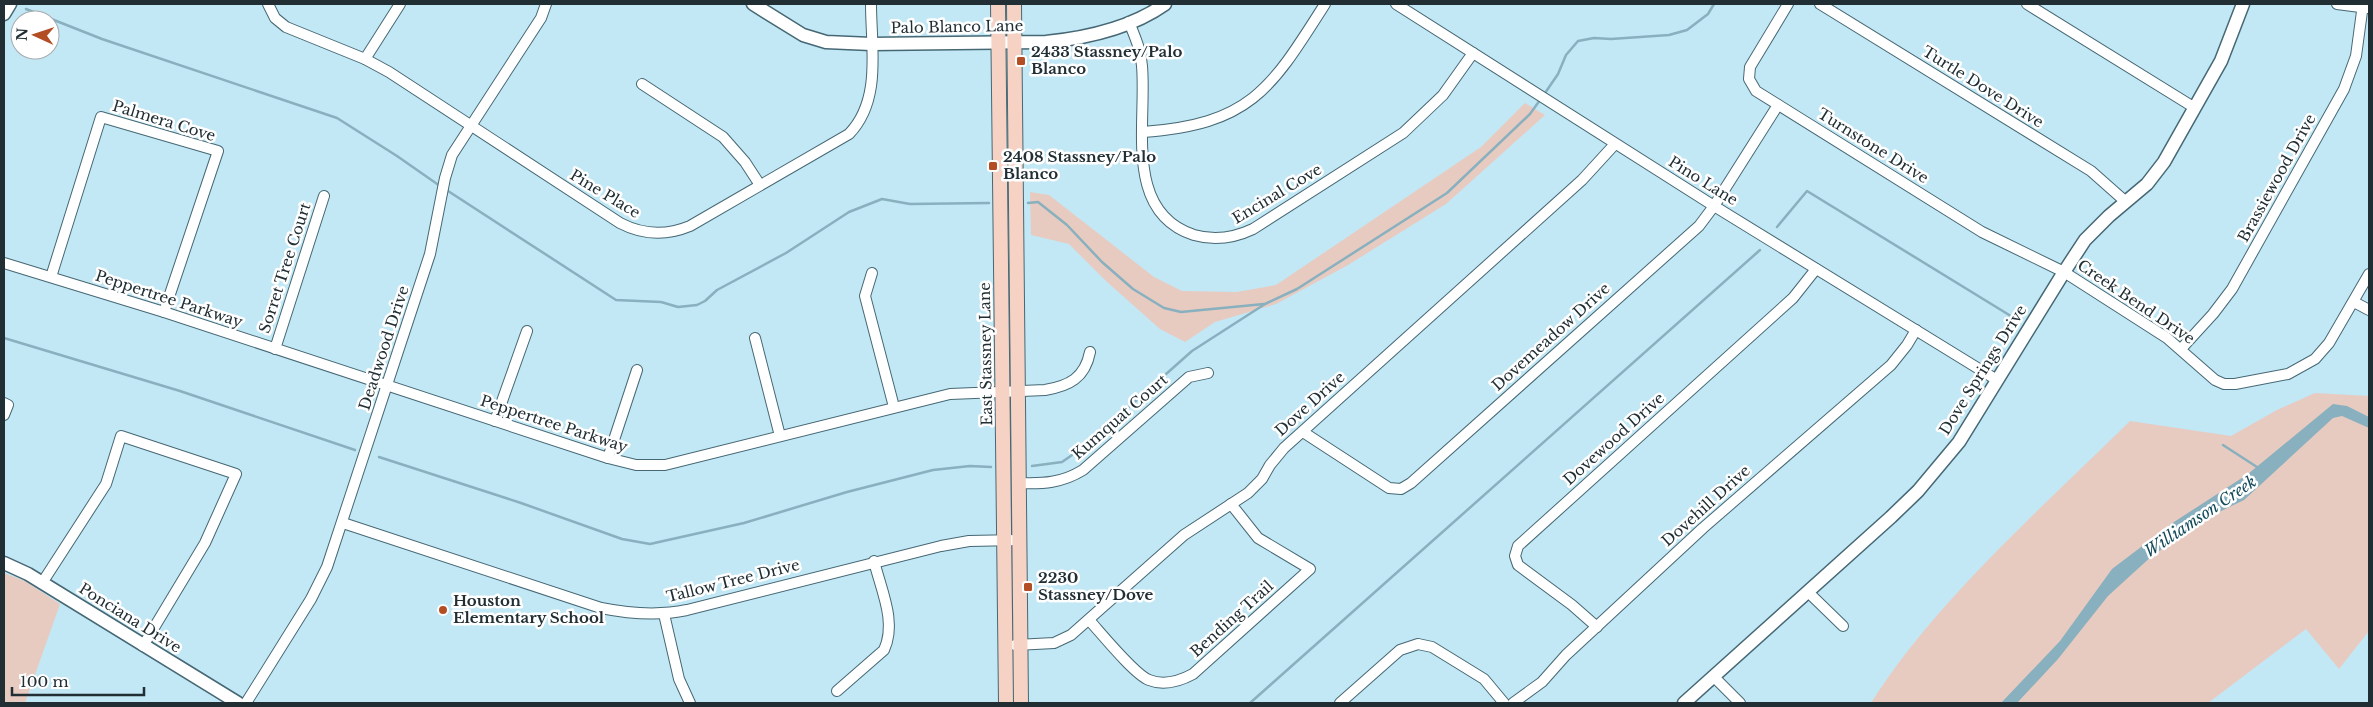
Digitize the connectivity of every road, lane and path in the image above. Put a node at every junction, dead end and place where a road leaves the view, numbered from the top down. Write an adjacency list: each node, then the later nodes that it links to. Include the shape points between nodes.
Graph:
1 (10, 4): 18 (street)
2 (268, 4): 24 (street, Pine Place, via 286,27)
3 (400, 4): 24 (street)
4 (546, 4): 28 (street, Deadwood Drive, via 541,18)
5 (753, 4): 22 (street, Palo Blanco Lane, via 814,39 841,44)
6 (871, 4): 22 (street, Pine Place)
7 (998, 4): 21 (main road, East Stassney Lane)
8 (1014, 4): 20 (main road)
9 (1165, 4): 19 (street, Palo Blanco Lane)
10 (1326, 4): 29 (street, via 1281,72 1249,102 1204,124)
11 (1396, 4): 23 (street, Pino Lane)
12 (1788, 4): 26 (street, Turnstone Drive, via 1749,73 1756,91)
13 (1820, 4): 33 (street, Turtle Dove Drive, via 2091,171)
14 (2027, 4): 27 (street)
15 (2243, 4): 27 (street, Dove Springs Drive, via 2221,61)
16 (2337, 4): 17 (street)
17 (2365, 7): 48 (street, Brassiewood Drive, via 2356,56 2344,89 2232,288)
18 (4, 14)
19 (1129, 22): 20 (street, Palo Blanco Lane, via 1071,39); 29 (street, Encinal Cove, via 1141,58)
20 (1014, 42): 21 (street, Palo Blanco Lane); 55 (main road)
21 (999, 43): 22 (street, Palo Blanco Lane); 54 (main road, East Stassney Lane)
22 (871, 44): 31 (street, Pine Place, via 872,91 858,124 849,134)
23 (1473, 53): 29 (street, Encinal Cove, via 1443,95 1403,133 1254,229 1236,236 1217,239 1195,235 1172,224 1159,211 1146,185); 30 (street, Pino Lane)
24 (365, 59): 28 (street, Pine Place)
25 (642, 84): 31 (street, via 723,137)
26 (1778, 105): 34 (street, Dovemeadow Drive); 37 (street, Turnstone Drive, via 1982,232)
27 (2195, 108): 33 (street, Dove Springs Drive, via 2156,173)
28 (470, 125): 31 (street, Pine Place, via 620,224 645,232 672,232 690,226); 53 (street, Deadwood Drive, via 452,155 430,254)
29 (1143, 132)
30 (1615, 144): 34 (street, Pino Lane); 60 (street, Dove Drive, via 1582,180)
31 (760, 185)
32 (324, 196): 47 (street, Sorret Tree Court)
33 (2126, 202): 37 (street, Dove Springs Drive, via 2096,228)
34 (1714, 206): 36 (street, Pino Lane); 60 (street, Dovemeadow Drive, via 1698,226 1401,489 1389,488)
35 (4, 263): 40 (street, Peppertree Parkway)
36 (1816, 269): 44 (street, Pino Lane); 75 (street, Dovewood Drive, via 1782,308 1518,546 1515,556 1518,566)
37 (2064, 272): 48 (street, Creek Bend Drive); 52 (street, Dove Springs Drive)
38 (872, 273): 57 (street, via 865,296)
39 (2369, 274): 41 (street, Creek Bend Drive)
40 (52, 277): 43 (street, Peppertree Parkway); 43 (street, Palmera Cove, via 101,117 218,151)
41 (2354, 302): 42 (street); 48 (street, Creek Bend Drive, via 2323,352 2306,366 2288,374 2224,384 2215,380)
42 (2369, 310)
43 (164, 312): 47 (street, Peppertree Parkway)
44 (1916, 330): 52 (street, Pino Lane); 75 (street, Dovehill Drive, via 1891,365 1702,528)
45 (527, 331): 59 (street)
46 (755, 338): 61 (street)
47 (275, 349): 53 (street, Peppertree Parkway)
48 (2181, 349)
49 (1090, 352): 55 (street, Peppertree Parkway, via 1088,365 1073,382 1045,390)
50 (637, 370): 62 (street)
51 (1208, 373): 63 (street, Kumquat Court, via 1189,377 1073,476 1052,483)
52 (1997, 380): 71 (street, Dove Springs Drive, via 1959,442 1918,491)
53 (388, 386): 59 (street, Peppertree Parkway); 65 (street, Deadwood Drive)
54 (1003, 391): 55 (street, Peppertree Parkway); 57 (street, Peppertree Parkway, via 950,394); 67 (main road, East Stassney Lane)
55 (1018, 391): 63 (main road)
56 (4, 403): 58 (street, via 8,404)
57 (894, 407): 61 (street, Peppertree Parkway)
58 (4, 415)
59 (495, 420): 62 (street, Peppertree Parkway)
60 (1303, 432): 64 (street, Dove Drive, via 1284,448 1248,494)
61 (780, 436): 62 (street, Peppertree Parkway, via 665,465 636,465)
62 (608, 458)
63 (1019, 479): 66 (main road)
64 (1230, 504): 73 (street, Dove Drive, via 1184,535); 73 (street, Bending Trail, via 1258,538 1310,569 1193,674 1181,680 1148,680)
65 (342, 523): 72 (street, Tallow Tree Drive, via 601,608); 82 (street, Deadwood Drive, via 327,567 311,599)
66 (1020, 540): 67 (street, Tallow Tree Drive); 77 (main road)
67 (1005, 541): 68 (street, Tallow Tree Drive, via 954,543); 76 (main road, East Stassney Lane)
68 (874, 561): 72 (street, Tallow Tree Drive); 80 (street, via 890,623 888,641 884,650)
69 (4, 563): 70 (street, Ponciana Drive)
70 (42, 583): 78 (street, Ponciana Drive); 78 (street, via 106,484 121,436 236,474 206,544)
71 (1808, 592): 74 (street); 79 (street, Dove Springs Drive)
72 (664, 614): 83 (street, via 679,679)
73 (1089, 620): 77 (street, Dove Drive, via 1071,635 1054,642)
74 (1844, 626)
75 (1597, 627): 88 (street, Dovehill Drive, via 1542,682)
76 (1006, 644): 77 (street, Dove Drive); 84 (main road, East Stassney Lane)
77 (1021, 645): 85 (main road)
78 (143, 646): 81 (street, Ponciana Drive)
79 (1714, 677): 89 (street, Dove Springs Drive); 90 (street)
80 (837, 692)
81 (238, 703)
82 (246, 703)
83 (690, 703)
84 (1006, 703)
85 (1021, 703)
86 (1340, 703): 87 (street, via 1400,650 1418,644 1432,647 1484,679)
87 (1504, 703)
88 (1514, 703)
89 (1684, 703)
90 (1740, 703)

